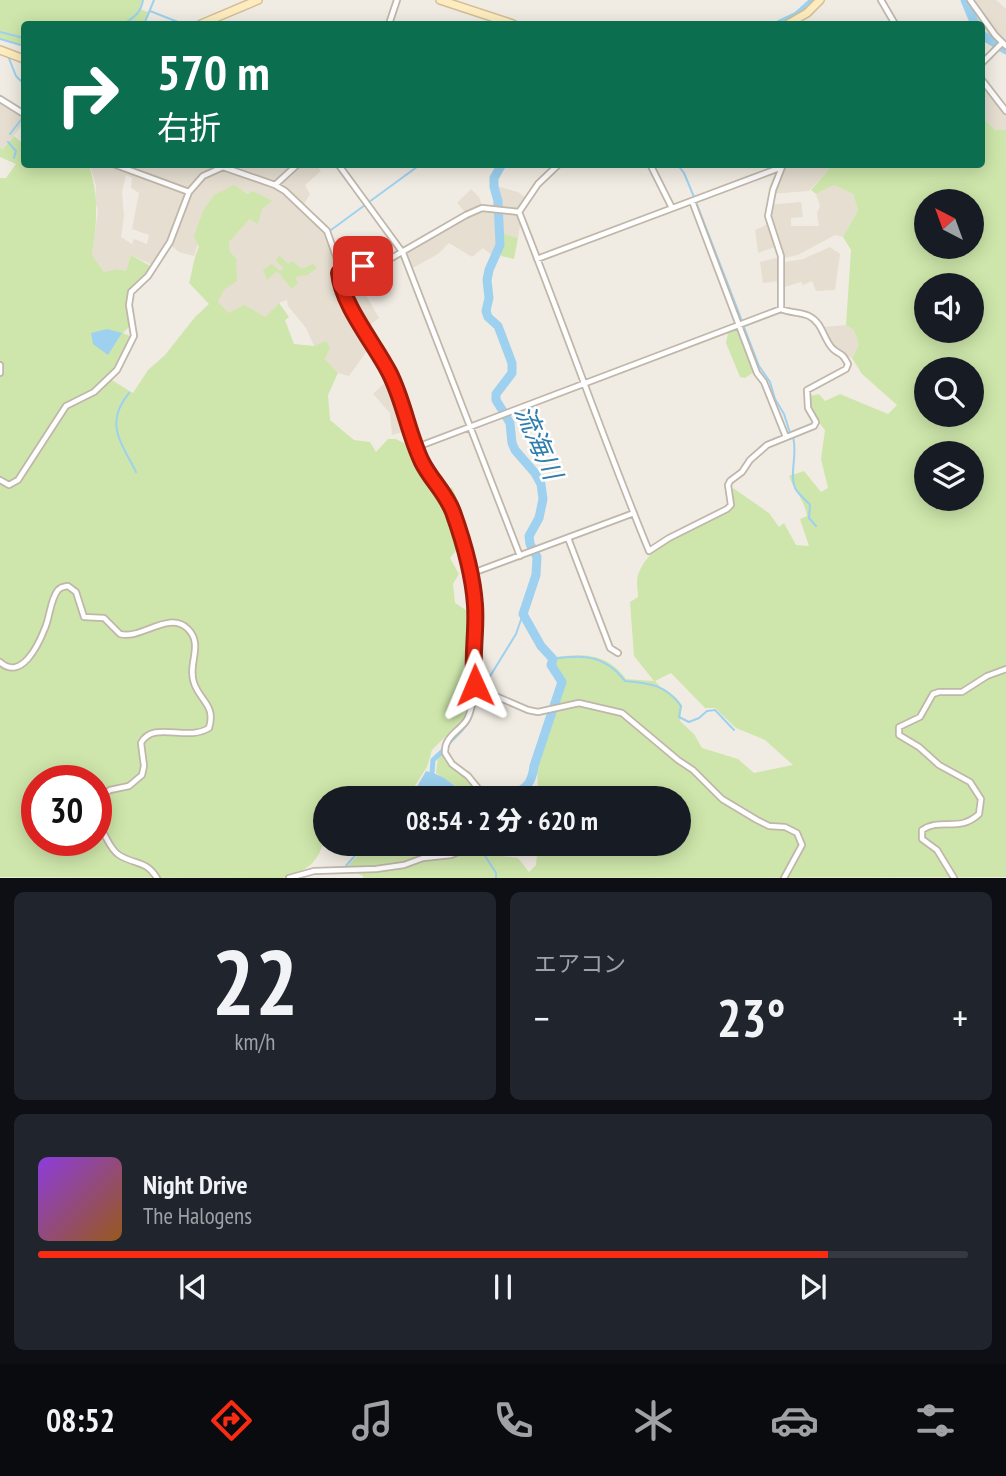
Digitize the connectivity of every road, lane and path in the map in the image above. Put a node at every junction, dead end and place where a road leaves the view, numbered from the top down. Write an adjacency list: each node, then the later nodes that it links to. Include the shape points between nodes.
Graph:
1 (258, 0): 7 (main road)
2 (397, 0): 8 (street)
3 (440, 0): 9 (main road)
4 (820, 0): 10 (main road)
5 (881, 0): 11 (street)
6 (970, 0): 12 (street)
7 (208, 21)
8 (390, 21)
9 (504, 21)
10 (793, 21)
11 (893, 21)
12 (1004, 44): 15 (street)
13 (0, 50): 14 (main road)
14 (21, 58)
15 (985, 60)
16 (985, 84): 18 (street)
17 (0, 99): 19 (street)
18 (1006, 111)
19 (21, 112)
20 (128, 168): 30 (street)
21 (219, 168): 30 (street, via 203,176)
22 (228, 168): 29 (street)
23 (294, 168): 29 (street)
24 (341, 168): 34 (street)
25 (555, 168): 33 (street)
26 (652, 168): 32 (street)
27 (777, 168): 31 (street)
28 (781, 168): 37 (street, via 768,216 781,256)
29 (275, 185): 36 (street, via 327,231)
30 (189, 192): 45 (street, via 170,242 148,276 131,292 134,336 117,370 94,392 66,406 18,480 9,485)
31 (692, 201): 32 (street); 38 (street)
32 (672, 208): 35 (street)
33 (519, 212): 34 (street, via 482,208); 35 (street)
34 (403, 253): 36 (street); 42 (street)
35 (537, 259): 41 (street)
36 (339, 273): 44 (street, via 353,310 391,374)
37 (781, 309): 38 (street); 43 (street, via 814,320 848,364 807,390 808,408 816,422)
38 (739, 325): 41 (street); 43 (street)
39 (0, 365): 40 (street)
40 (0, 373)
41 (584, 383): 42 (street); 46 (street)
42 (470, 427): 44 (street); 48 (street)
43 (786, 438): 46 (street, via 767,446 730,481 727,509 649,551)
44 (417, 447): 49 (street, via 425,468 448,499)
45 (0, 480)
46 (634, 513): 47 (street)
47 (568, 538): 48 (street); 50 (street, via 610,648)
48 (520, 556): 49 (street)
49 (470, 574): 53 (street, via 475,606 472,669)
50 (618, 653)
51 (0, 662): 55 (street, via 14,669 23,664 45,629 56,593 68,586 76,592 84,617 104,618 120,634 177,624 193,635 192,676 211,711 209,728 179,734 148,733 141,743 142,775 130,786)
52 (1006, 669): 61 (street, via 962,692 933,694 920,717 899,727 900,735 970,782 981,799 979,814 969,822 922,830 922,839 937,850)
53 (477, 688): 54 (street, via 466,722 445,746 452,764); 60 (street, via 528,710 579,703 622,713 722,799 757,820 797,833 802,845)
54 (476, 786)
55 (112, 790)
56 (112, 846): 58 (street, via 116,853 147,865)
57 (442, 856): 59 (street, via 404,866 314,871)
58 (158, 877)
59 (289, 877)
60 (783, 877)
61 (954, 877)

